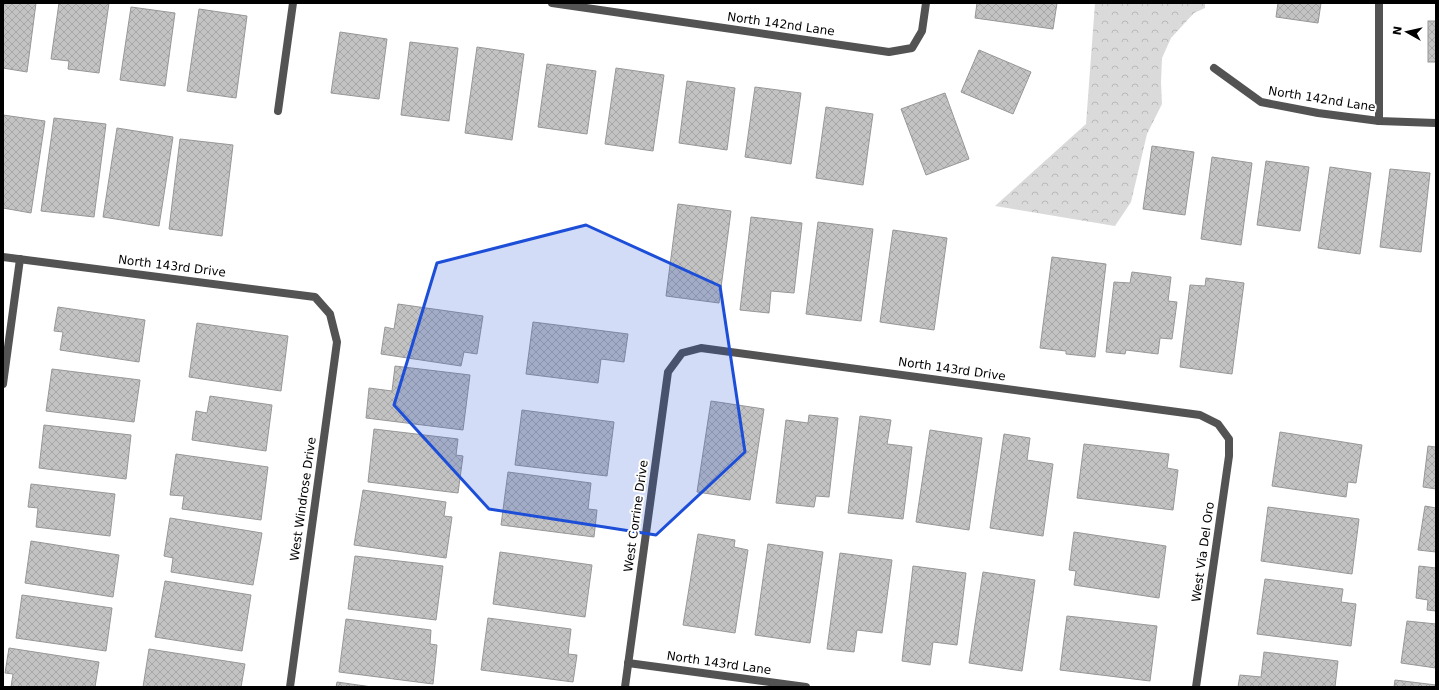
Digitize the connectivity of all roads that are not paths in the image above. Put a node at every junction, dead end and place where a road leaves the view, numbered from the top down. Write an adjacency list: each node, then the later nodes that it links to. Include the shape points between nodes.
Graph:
1 (293, 3): 7 (street)
2 (552, 3): 5 (street, North 142nd Lane)
3 (926, 3): 5 (street, North 142nd Lane, via 922,31 912,48 889,52)
4 (1378, 3): 8 (street)
5 (611, 7)
6 (1214, 68): 8 (street, North 142nd Lane, via 1261,102 1318,113)
7 (278, 111)
8 (1379, 120): 9 (street, North 142nd Lane)
9 (1436, 123)
10 (3, 257): 11 (street, North 143rd Drive)
11 (20, 259): 12 (street, North 143rd Drive, via 315,297); 14 (street)
12 (330, 314): 17 (street, West Windrose Drive, via 337,342)
13 (682, 354): 15 (street, North 143rd Drive, via 701,348 1200,415); 16 (street, West Corrine Drive, via 668,372)
14 (3, 384)
15 (1218, 424): 20 (street, West Via Del Oro, via 1229,439 1229,456)
16 (628, 663): 18 (street, West Corrine Drive); 19 (street, North 143rd Lane)
17 (290, 687)
18 (625, 687)
19 (806, 687)
20 (1196, 687)

